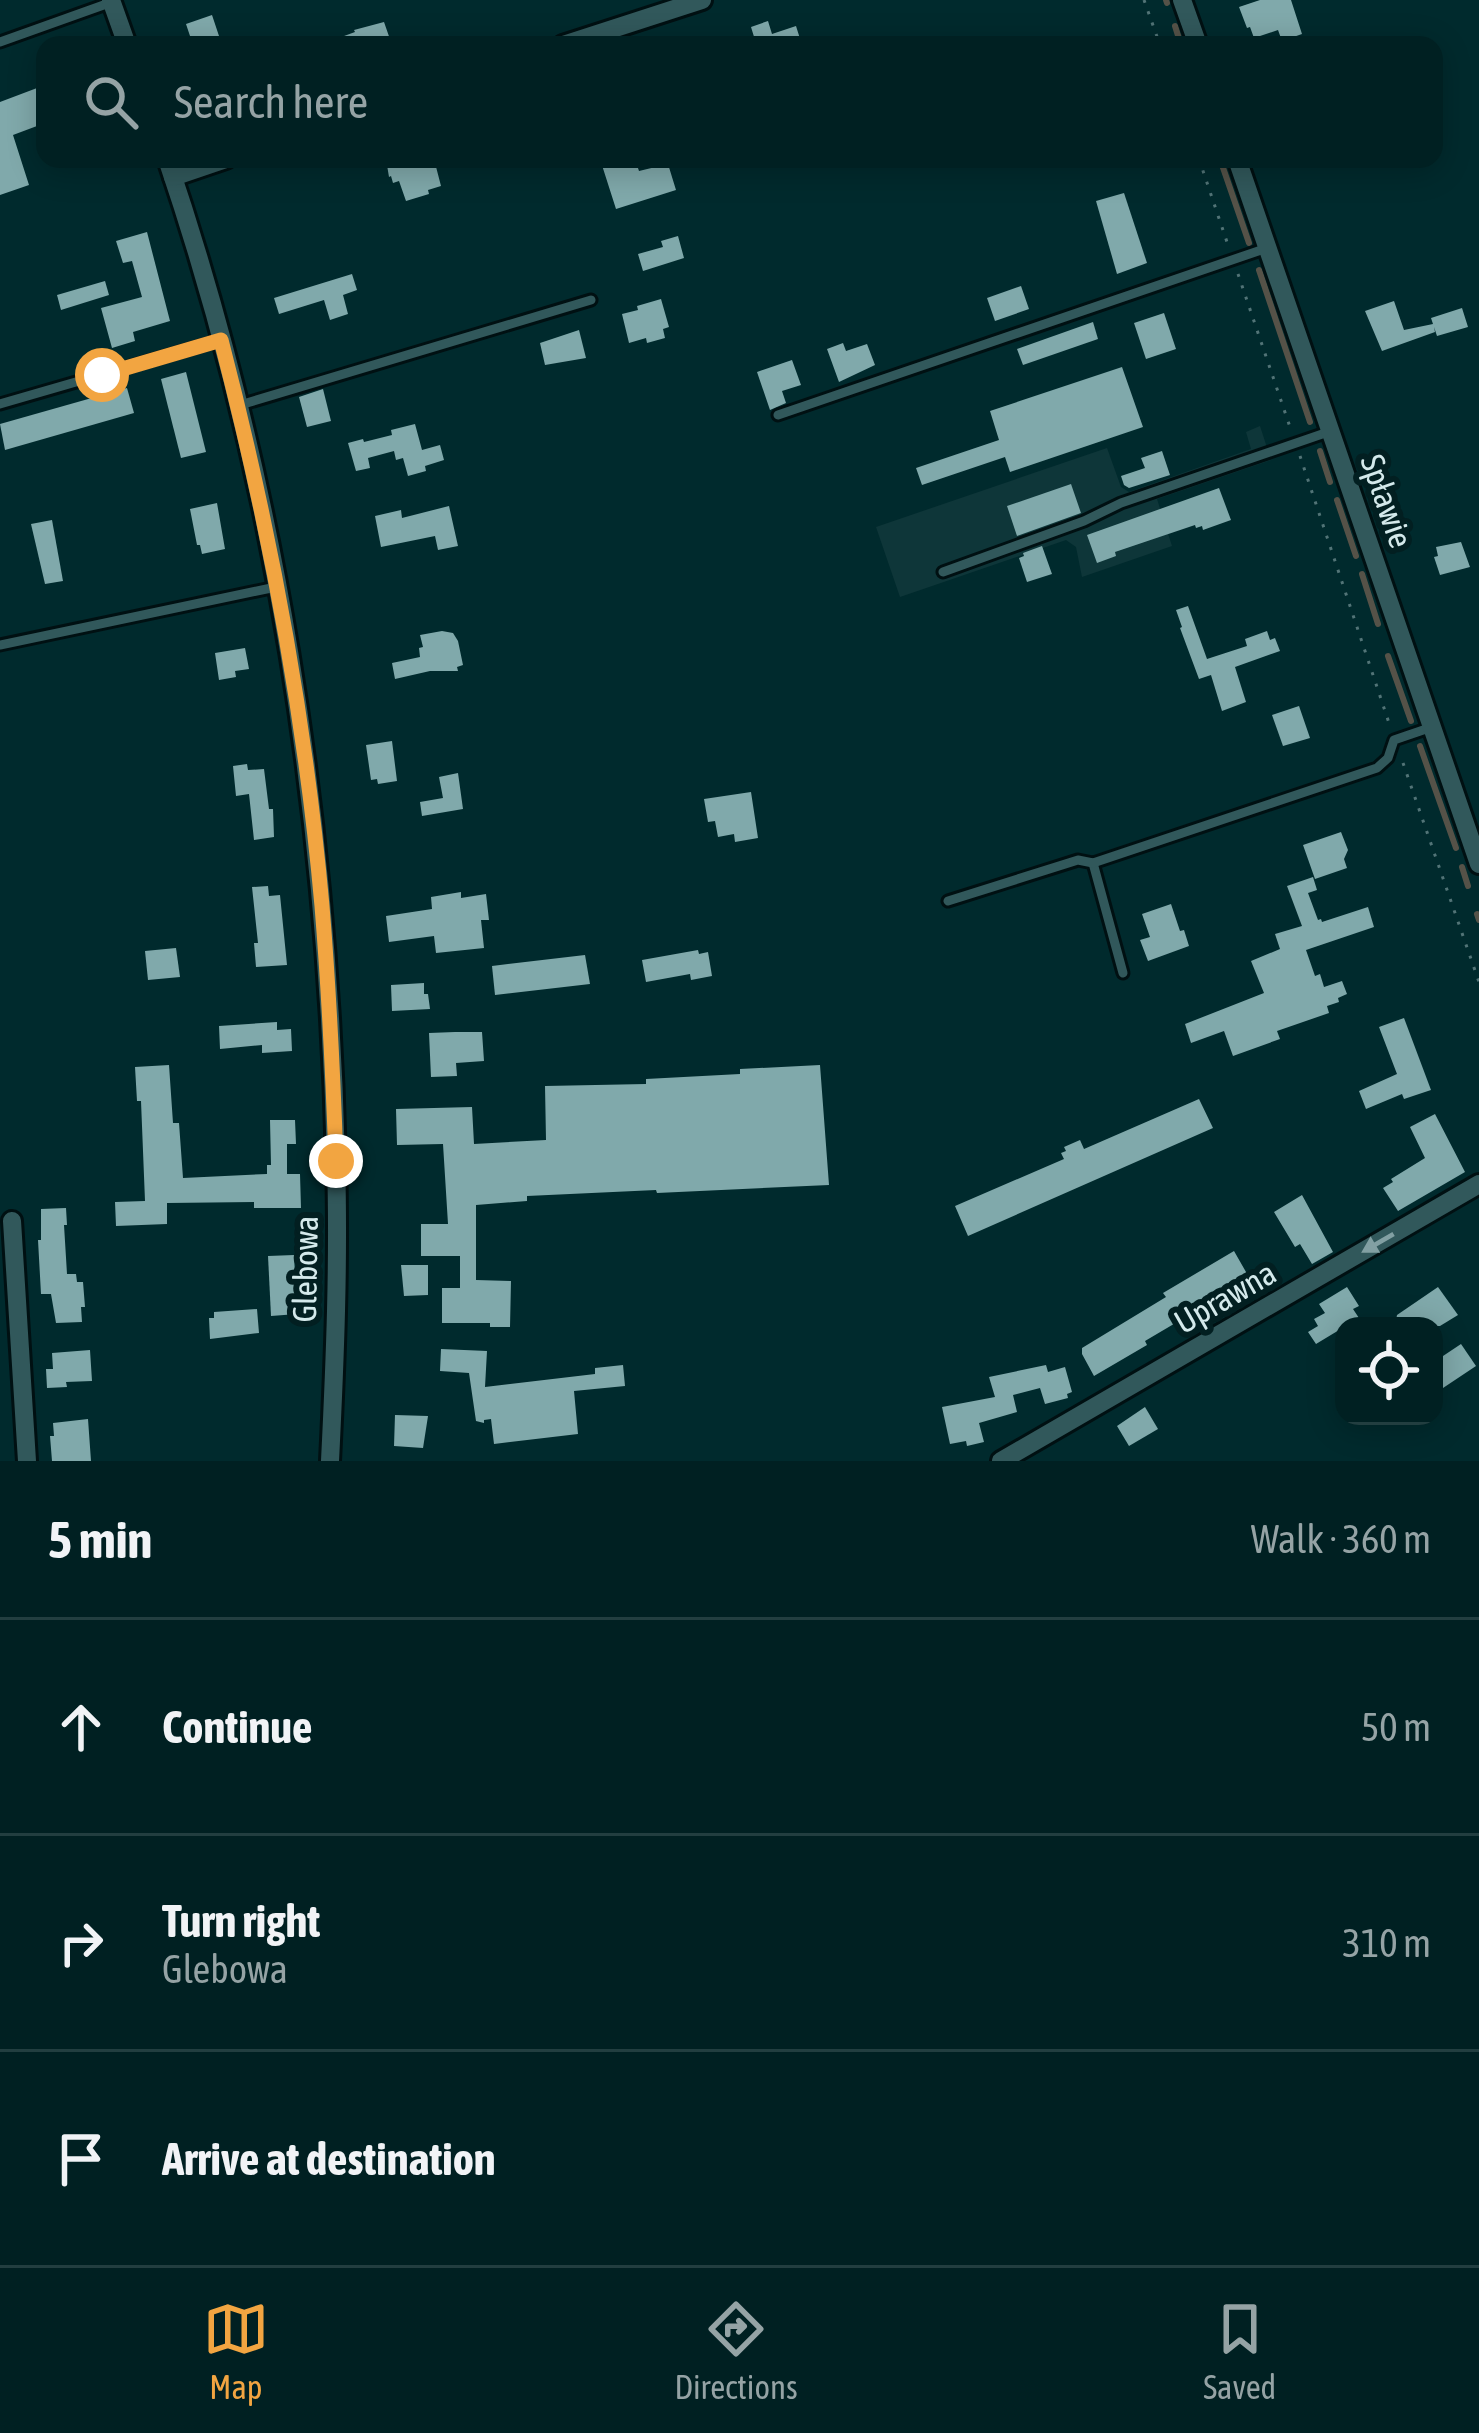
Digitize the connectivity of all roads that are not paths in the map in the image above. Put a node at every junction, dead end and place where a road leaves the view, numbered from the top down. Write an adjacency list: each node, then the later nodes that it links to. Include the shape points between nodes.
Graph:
1 (702, 0): 5 (street)
2 (1182, 0): 6 (street)
3 (111, 1): 4 (street); 7 (lane)
4 (124, 36)
5 (591, 36)
6 (1195, 36)
7 (0, 43)
8 (170, 168): 12 (street, Glebowa)
9 (1240, 168): 10 (street, Spławie)
10 (1267, 248): 15 (lane); 16 (street, Spławie)
11 (591, 300): 14 (lane)
12 (221, 340): 13 (lane); 14 (street, Glebowa)
13 (0, 404)
14 (238, 405): 18 (street, Glebowa)
15 (778, 415)
16 (1331, 431): 17 (lane); 20 (street, Spławie)
17 (943, 572)
18 (276, 587): 19 (lane); 28 (street, Glebowa, via 327,966 337,1251)
19 (0, 645)
20 (1432, 728): 21 (lane, via 1394,740 1377,768); 22 (street, Spławie)
21 (1093, 863): 23 (lane, via 1078,860); 24 (lane)
22 (1479, 864)
23 (948, 901)
24 (1124, 973)
25 (1479, 1184): 29 (street, Uprawna, one-way to 29)
26 (12, 1221): 27 (street)
27 (27, 1461)
28 (330, 1461)
29 (1001, 1461)

